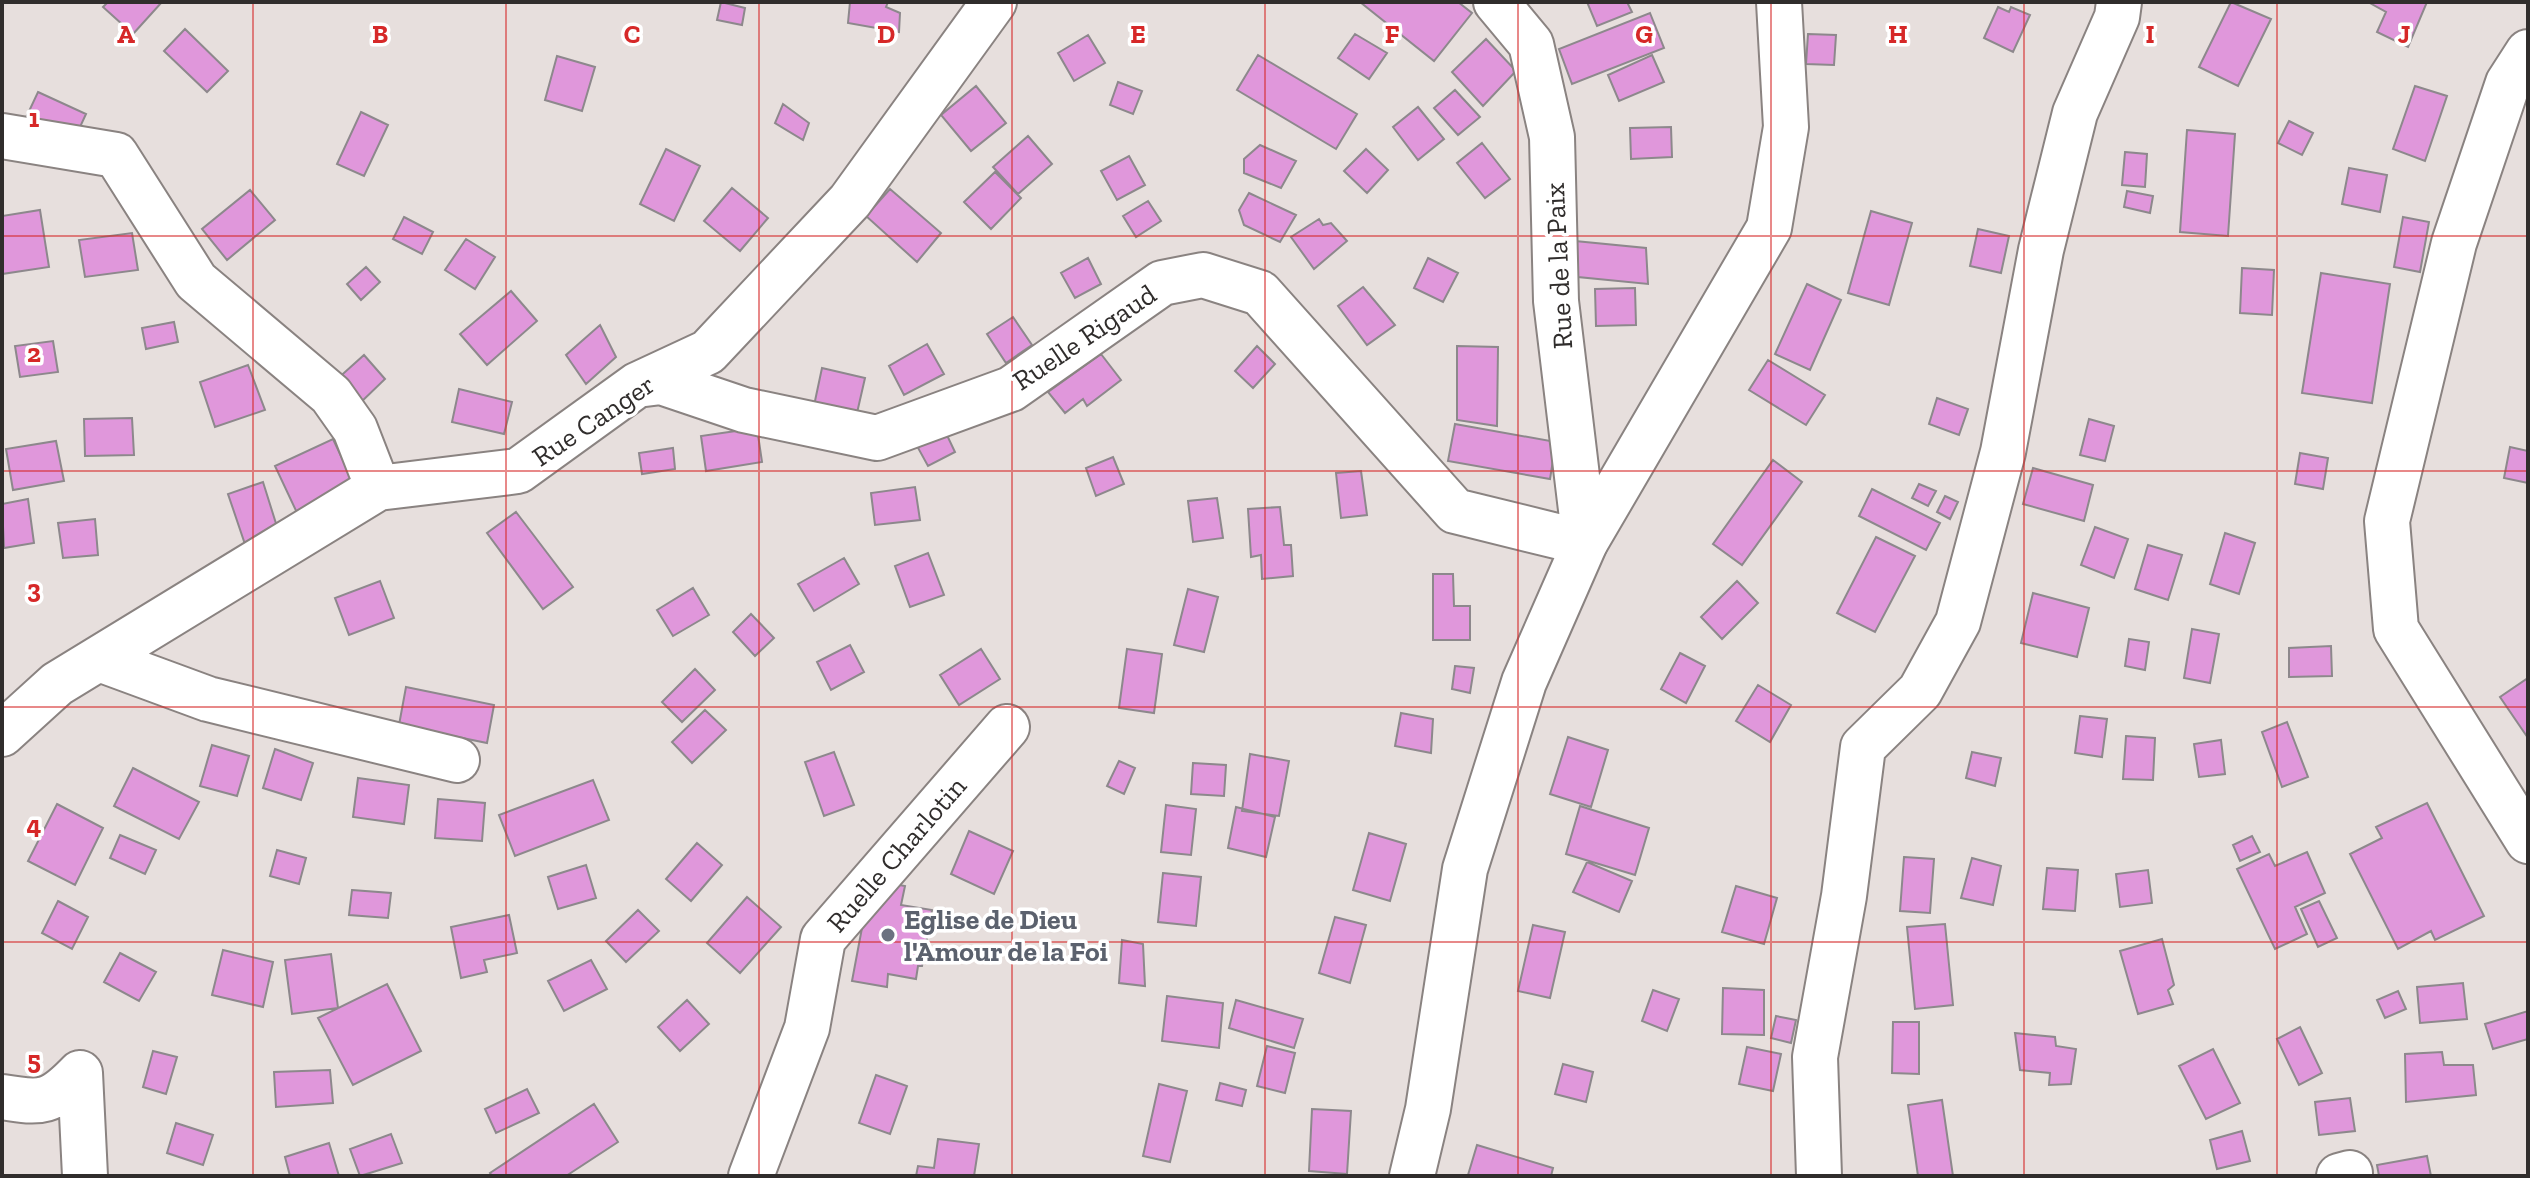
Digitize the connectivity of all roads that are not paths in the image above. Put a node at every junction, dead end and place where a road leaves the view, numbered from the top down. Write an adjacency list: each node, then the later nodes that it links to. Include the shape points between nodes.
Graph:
1 (994, 2): 7 (street, Rue Canger, via 850,201 708,352)
2 (1496, 2): 9 (street, Rue de la Paix, via 1531,44 1552,137 1556,301)
3 (1779, 2): 9 (street, via 1786,127 1769,228)
4 (2119, 2): 19 (street, via 2075,113 2041,250 2003,452 1958,622 1920,691 1863,747 1844,896 1815,1057)
5 (2528, 52): 14 (street, via 2508,83 2454,243 2387,521 2396,629)
6 (2, 136): 8 (street, via 116,155 196,281 331,395 355,429)
7 (637, 385): 8 (street, Rue Canger, via 518,471); 9 (street, Ruelle Rigaud, via 661,382 744,410 877,438 1011,389 1162,283 1203,275 1260,293 1455,511)
8 (378, 488): 10 (street, Rue Canger)
9 (1585, 543): 18 (street, via 1524,682 1465,869 1428,1109)
10 (102, 660): 12 (street, Rue Canger, via 57,684); 13 (street, via 208,699)
11 (1007, 727): 17 (street, Ruelle Charlotin, via 823,939 807,1028)
12 (2, 734)
13 (457, 760)
14 (2528, 841)
15 (2, 1097): 16 (street, via 38,1103 59,1095 80,1073)
16 (85, 1176)
17 (751, 1176)
18 (1412, 1176)
19 (1819, 1176)

